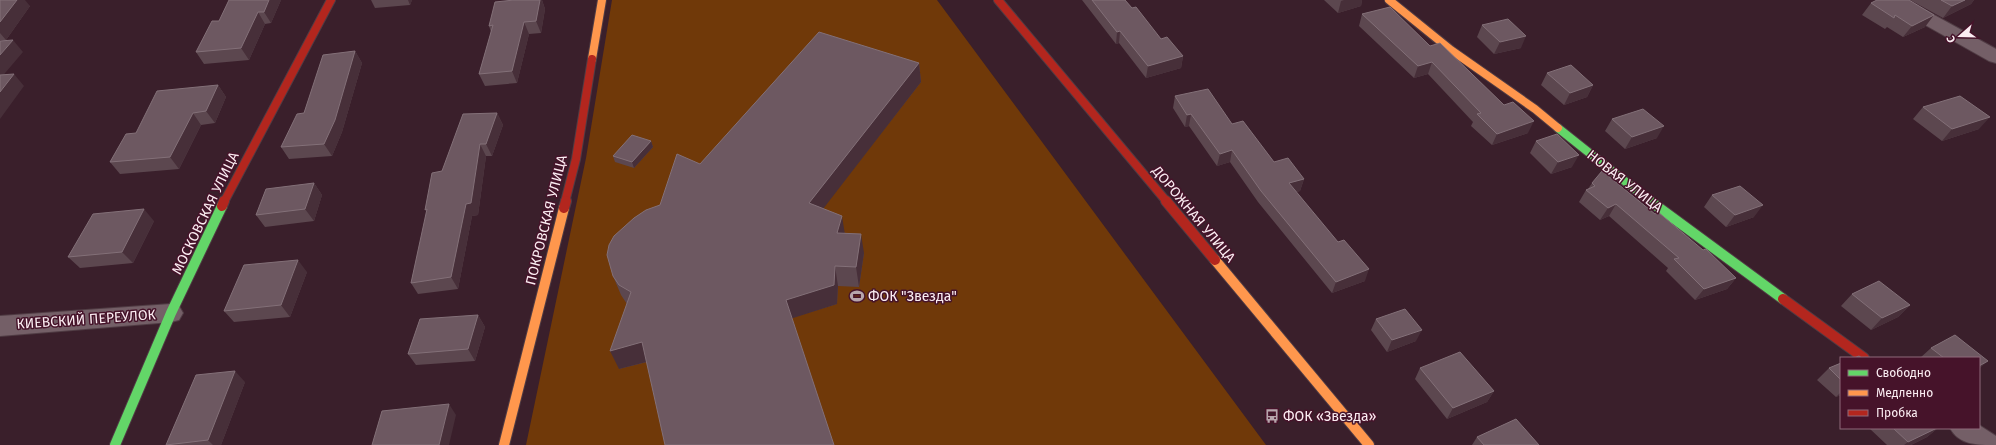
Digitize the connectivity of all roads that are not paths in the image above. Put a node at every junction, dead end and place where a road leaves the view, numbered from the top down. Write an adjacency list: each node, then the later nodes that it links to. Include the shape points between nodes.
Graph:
1 (331, 0): 7 (street, МОСКОВСКАЯ УЛИЦА, via 226,199)
2 (602, 0): 12 (street, ПОКРОВСКАЯ УЛИЦА, via 576,159)
3 (998, 0): 13 (street, ДОРОЖНАЯ УЛИЦА)
4 (1389, 0): 9 (street, НОВАЯ УЛИЦА, via 1451,50 1536,109 1629,186)
5 (1894, 0): 6 (street)
6 (1996, 57)
7 (171, 313): 8 (street, КИЕВСКИЙ ПЕРЕУЛОК); 11 (street, МОСКОВСКАЯ УЛИЦА)
8 (0, 326)
9 (1863, 357)
10 (1964, 429): 14 (street)
11 (115, 445)
12 (504, 445)
13 (1369, 445)
14 (1988, 445)

